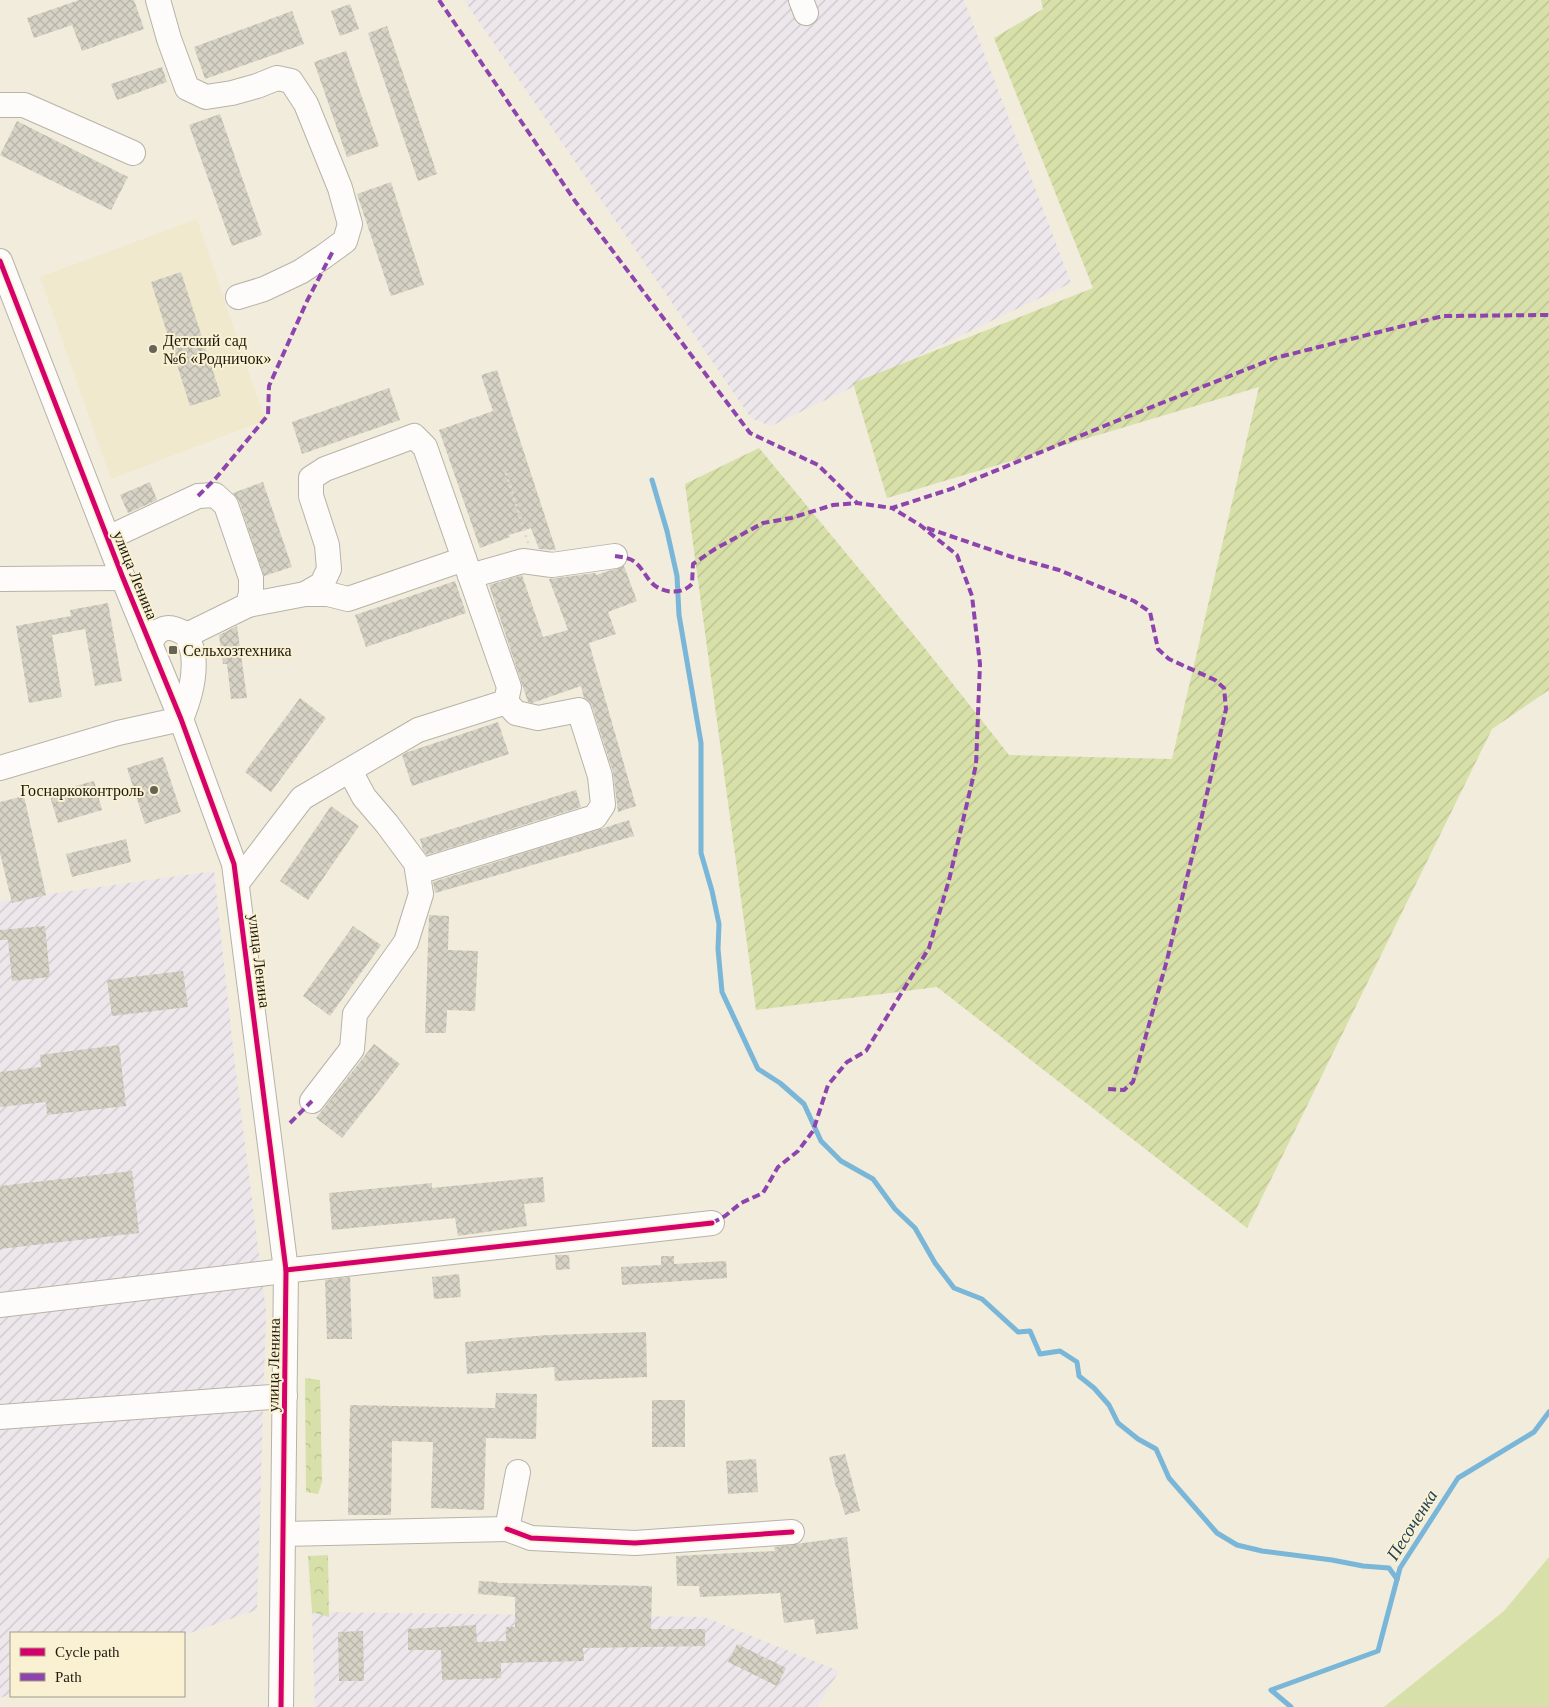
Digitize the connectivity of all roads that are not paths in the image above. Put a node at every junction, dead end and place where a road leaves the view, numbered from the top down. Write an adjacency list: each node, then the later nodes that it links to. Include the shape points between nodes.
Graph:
1 (158, 0): 5 (street, via 187,88 206,97 232,93 277,78 290,81 306,104 340,188 350,224 345,241 300,272)
2 (0, 105): 3 (street, via 24,105)
3 (133, 153)
4 (0, 261): 6 (street, улица Ленина)
5 (238, 297)
6 (108, 538): 9 (street, улица Ленина); 12 (street, via 198,496 215,495 226,505 251,578)
7 (614, 556): 8 (street, via 552,565 523,562)
8 (467, 567): 11 (street, via 348,599 328,594); 11 (street, via 425,447 414,436 325,469 311,478 311,496 326,545 329,569 322,584); 15 (street, via 509,687)
9 (123, 578): 10 (street); 14 (street, улица Ленина)
10 (0, 579)
11 (304, 594): 12 (street)
12 (248, 605): 13 (street)
13 (187, 635): 14 (street, via 175,628 163,629 153,636); 16 (street, via 193,655 192,676 189,700)
14 (150, 644): 16 (street, улица Ленина)
15 (506, 702): 18 (street, via 418,730); 19 (street, via 516,713 538,718 579,710 600,776 603,805 595,817)
16 (181, 720): 17 (street, via 118,733); 20 (street, улица Ленина, via 234,864)
17 (0, 768)
18 (350, 771): 19 (street, via 364,797 416,863); 20 (street, via 302,798)
19 (418, 872): 21 (street, via 421,894 406,942 355,1014 352,1050)
20 (237, 883): 23 (street, улица Ленина)
21 (312, 1101)
22 (712, 1223): 23 (street)
23 (286, 1270): 24 (street); 25 (street, улица Ленина)
24 (0, 1304)
25 (285, 1396): 26 (street); 30 (street, улица Ленина)
26 (0, 1417)
27 (518, 1472): 28 (street)
28 (507, 1529): 29 (street, via 531,1538 635,1543); 30 (street)
29 (792, 1532)
30 (283, 1534): 31 (street, улица Ленина)
31 (281, 1707)

